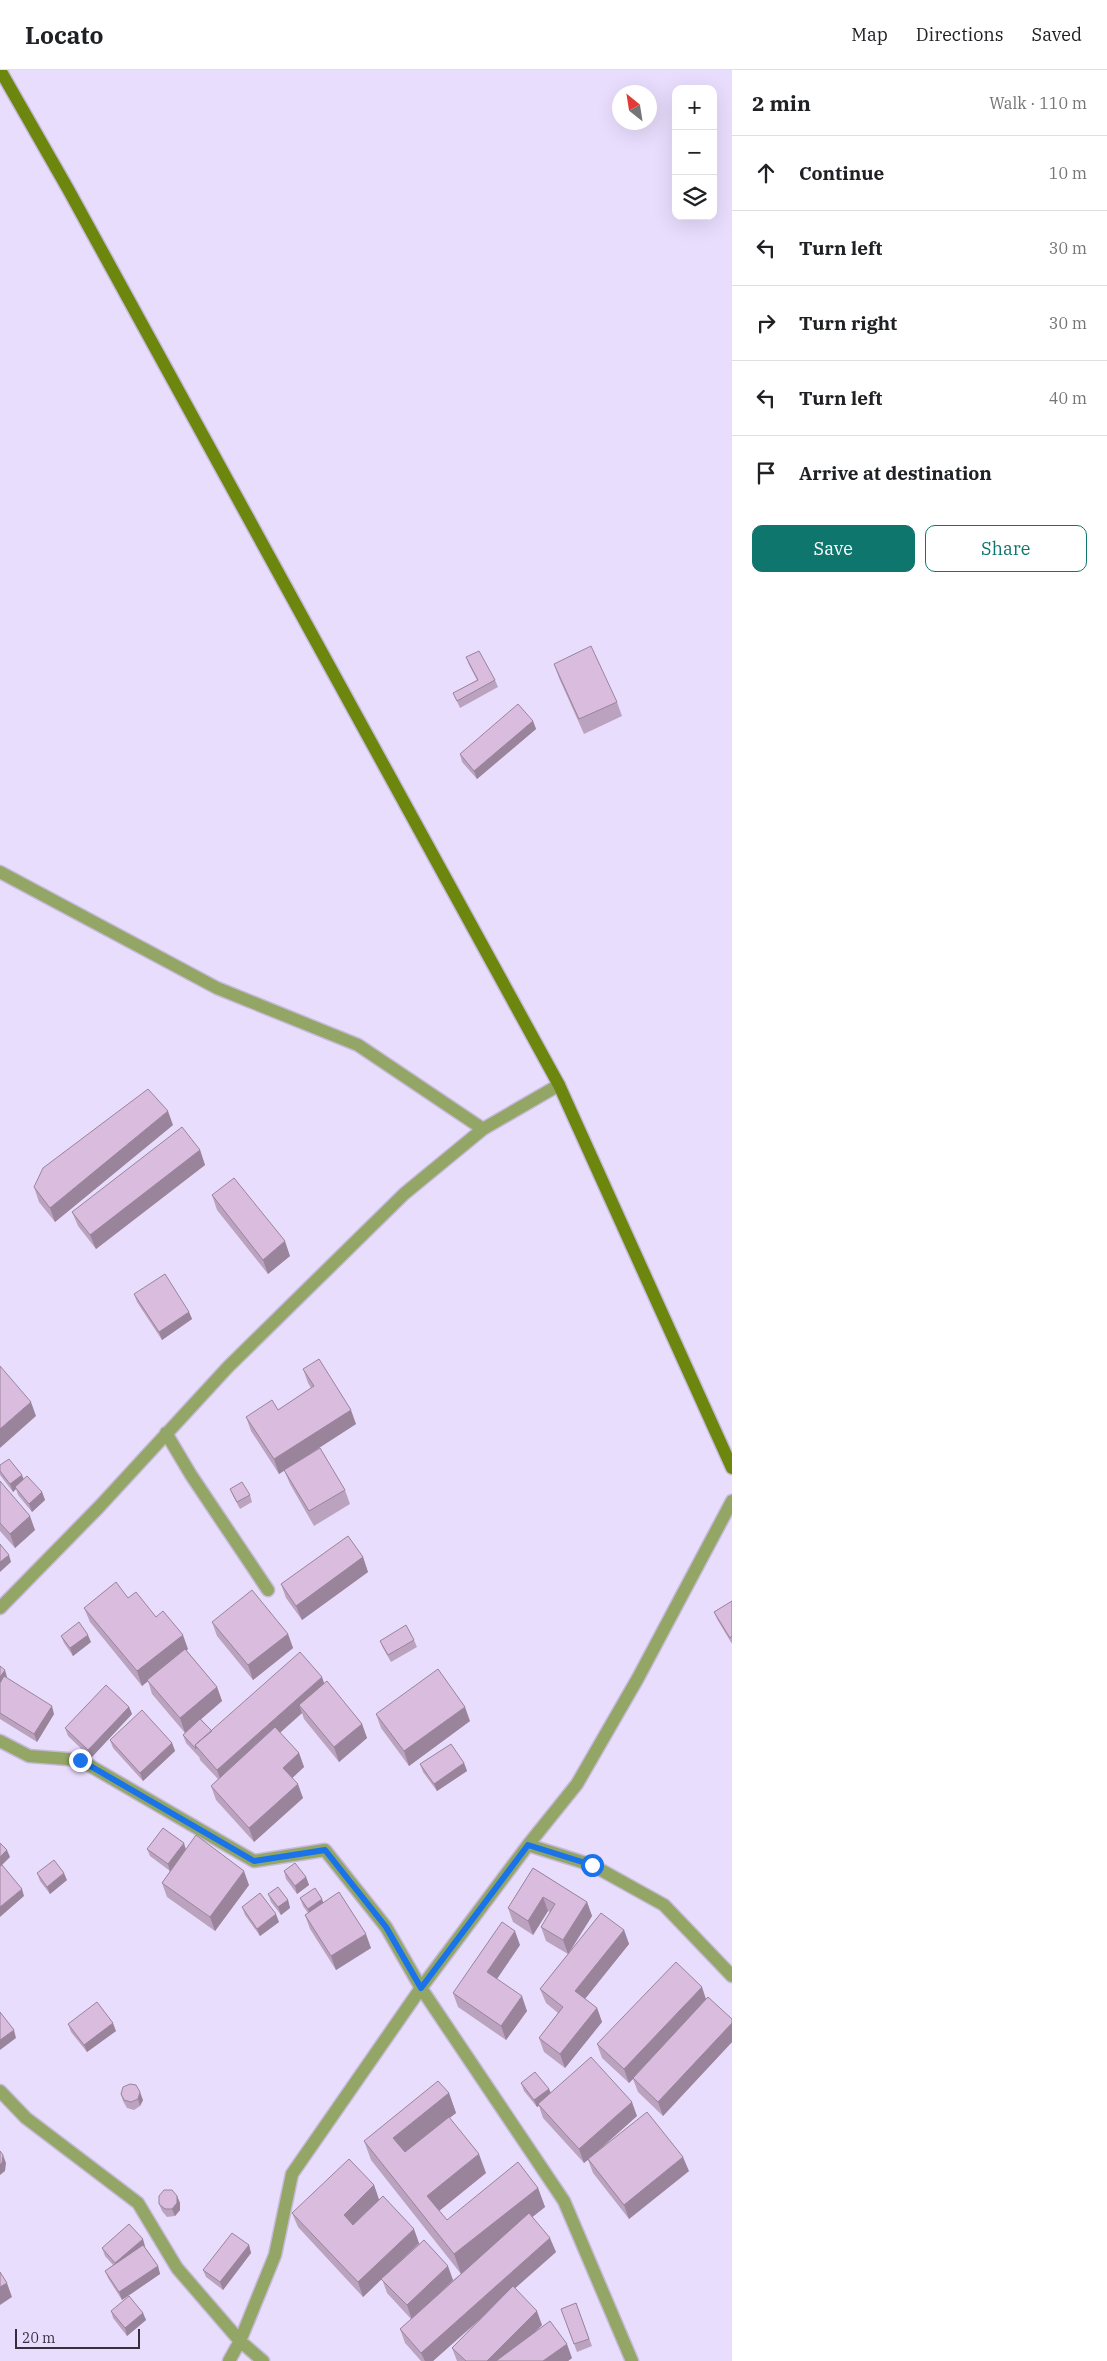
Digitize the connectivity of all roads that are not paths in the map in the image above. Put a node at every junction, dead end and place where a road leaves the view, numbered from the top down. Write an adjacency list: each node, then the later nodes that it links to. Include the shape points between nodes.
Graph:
1 (0, 70): 3 (main road, via 68,188)
2 (0, 872): 4 (street, via 217,988 358,1045)
3 (559, 1085): 4 (street); 6 (main road)
4 (483, 1129): 5 (street, via 404,1194 228,1366)
5 (166, 1433): 8 (street); 9 (street)
6 (732, 1468)
7 (732, 1501): 11 (street, via 638,1678 577,1784)
8 (268, 1590)
9 (0, 1608)
10 (0, 1741): 13 (street, via 29,1756 80,1760 254,1861 325,1850 386,1927)
11 (528, 1845): 12 (street, via 592,1865 664,1905); 13 (street)
12 (732, 1976)
13 (421, 1988): 15 (street, via 292,2174 275,2255); 18 (street, via 564,2200)
14 (0, 2091): 15 (street, via 26,2118 138,2203 177,2268)
15 (240, 2341): 16 (street); 17 (street)
16 (229, 2361)
17 (263, 2361)
18 (632, 2361)

